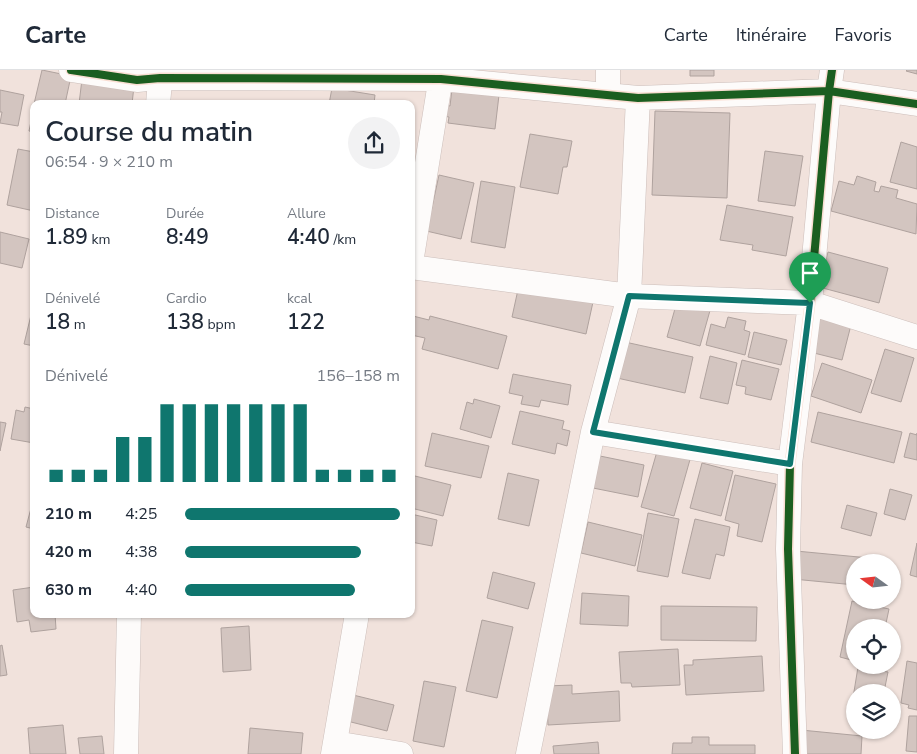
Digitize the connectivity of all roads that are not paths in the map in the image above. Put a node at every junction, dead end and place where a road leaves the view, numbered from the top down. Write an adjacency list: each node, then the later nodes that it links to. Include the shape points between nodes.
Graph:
1 (71, 70): 3 (street, via 137,80)
2 (608, 70): 6 (street)
3 (161, 74): 4 (street); 8 (street)
4 (442, 74): 6 (street); 10 (street)
5 (831, 81): 7 (street); 9 (street); 13 (street)
6 (608, 95): 7 (street)
7 (638, 98): 12 (street)
8 (158, 100)
9 (917, 104)
10 (415, 239)
11 (415, 268): 12 (street)
12 (629, 296): 13 (street); 15 (street)
13 (810, 303): 14 (street); 16 (street)
14 (917, 337)
15 (593, 432): 16 (street); 22 (street)
16 (790, 464): 23 (street, via 788,549)
17 (129, 618): 20 (street)
18 (356, 618): 19 (street)
19 (334, 748): 21 (street)
20 (126, 754)
21 (401, 754)
22 (528, 754)
23 (795, 754)

